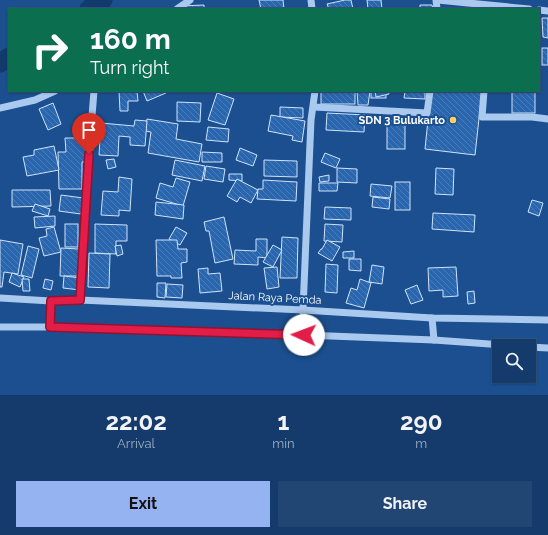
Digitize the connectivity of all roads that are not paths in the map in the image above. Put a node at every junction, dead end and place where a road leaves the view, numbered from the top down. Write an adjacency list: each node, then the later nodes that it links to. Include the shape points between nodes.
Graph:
1 (190, 0): 3 (street)
2 (437, 0): 4 (street)
3 (178, 8)
4 (519, 8)
5 (53, 92): 11 (street, via 35,100)
6 (94, 92): 14 (street, via 94,127 89,154)
7 (315, 92): 10 (street)
8 (430, 92): 10 (street, via 427,113)
9 (484, 92): 12 (street, via 482,117)
10 (314, 107): 16 (street, via 311,120)
11 (0, 108)
12 (548, 119)
13 (0, 298): 15 (street, Jalan Raya Pemda)
14 (80, 300): 15 (street, Jalan Raya Pemda); 16 (street, Jalan Raya Pemda)
15 (51, 301): 20 (street)
16 (303, 310): 17 (street, Jalan Raya Pemda); 21 (street)
17 (432, 318): 18 (street, Jalan Raya Pemda); 22 (street)
18 (548, 320)
19 (0, 327): 20 (street)
20 (50, 327): 21 (street)
21 (304, 335): 22 (street)
22 (434, 340): 23 (street)
23 (492, 344)
24 (536, 347): 25 (street)
25 (548, 348)

